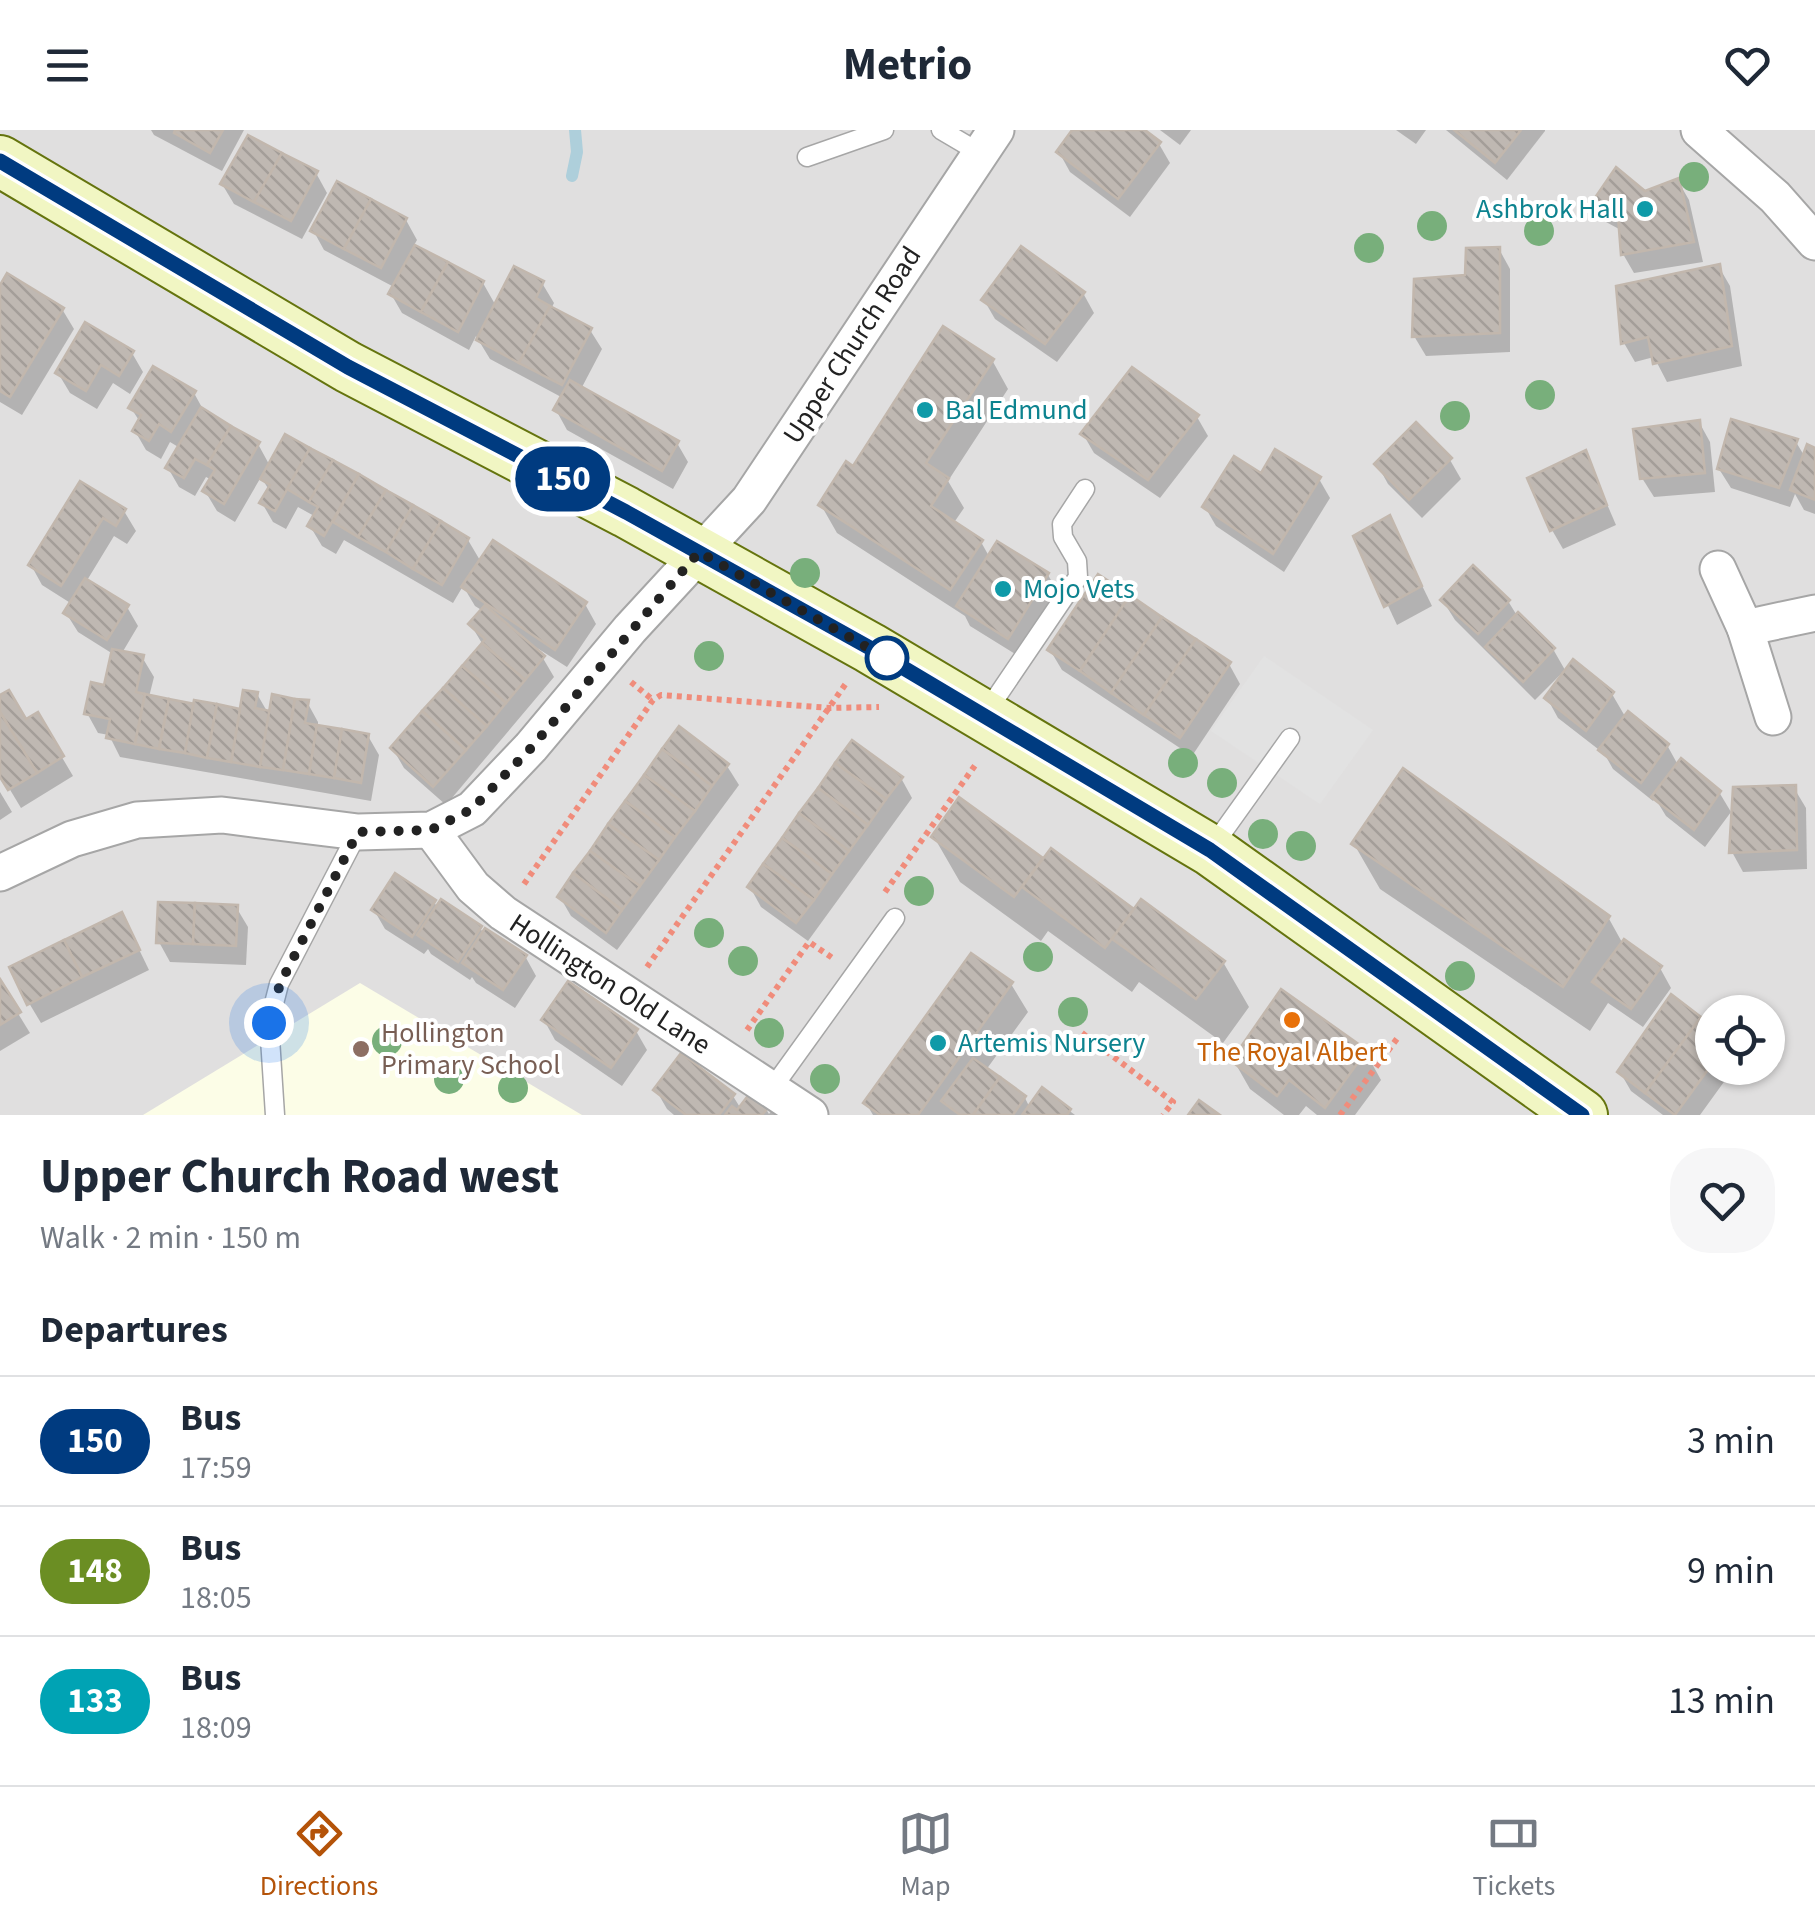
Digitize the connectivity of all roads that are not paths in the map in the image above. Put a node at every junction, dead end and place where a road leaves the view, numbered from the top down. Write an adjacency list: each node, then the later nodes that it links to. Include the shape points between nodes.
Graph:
1 (884, 130): 5 (lane)
2 (941, 130): 4 (lane)
3 (1699, 130): 7 (street)
4 (988, 142): 9 (street, Upper Church Road, via 749,500)
5 (807, 157)
6 (0, 161): 9 (main road, via 348,367)
7 (1815, 242)
8 (1085, 489): 14 (lane, via 1062,524 1078,577)
9 (699, 552): 14 (main road); 16 (street, Upper Church Road, via 472,809)
10 (1718, 568): 12 (street)
11 (1815, 613): 12 (street)
12 (1745, 628): 13 (street)
13 (1774, 717)
14 (994, 720): 18 (main road)
15 (1290, 738): 18 (lane)
16 (431, 830): 17 (street); 21 (street, Hollington Old Lane, via 473,887 503,914)
17 (358, 832): 19 (street, via 222,814 137,820 72,839); 22 (lane, via 280,984 269,1023)
18 (1210, 850): 24 (main road)
19 (0, 873)
20 (895, 918): 21 (lane)
21 (771, 1090): 23 (street, Hollington Old Lane)
22 (275, 1115)
23 (810, 1115)
24 (1582, 1115)

